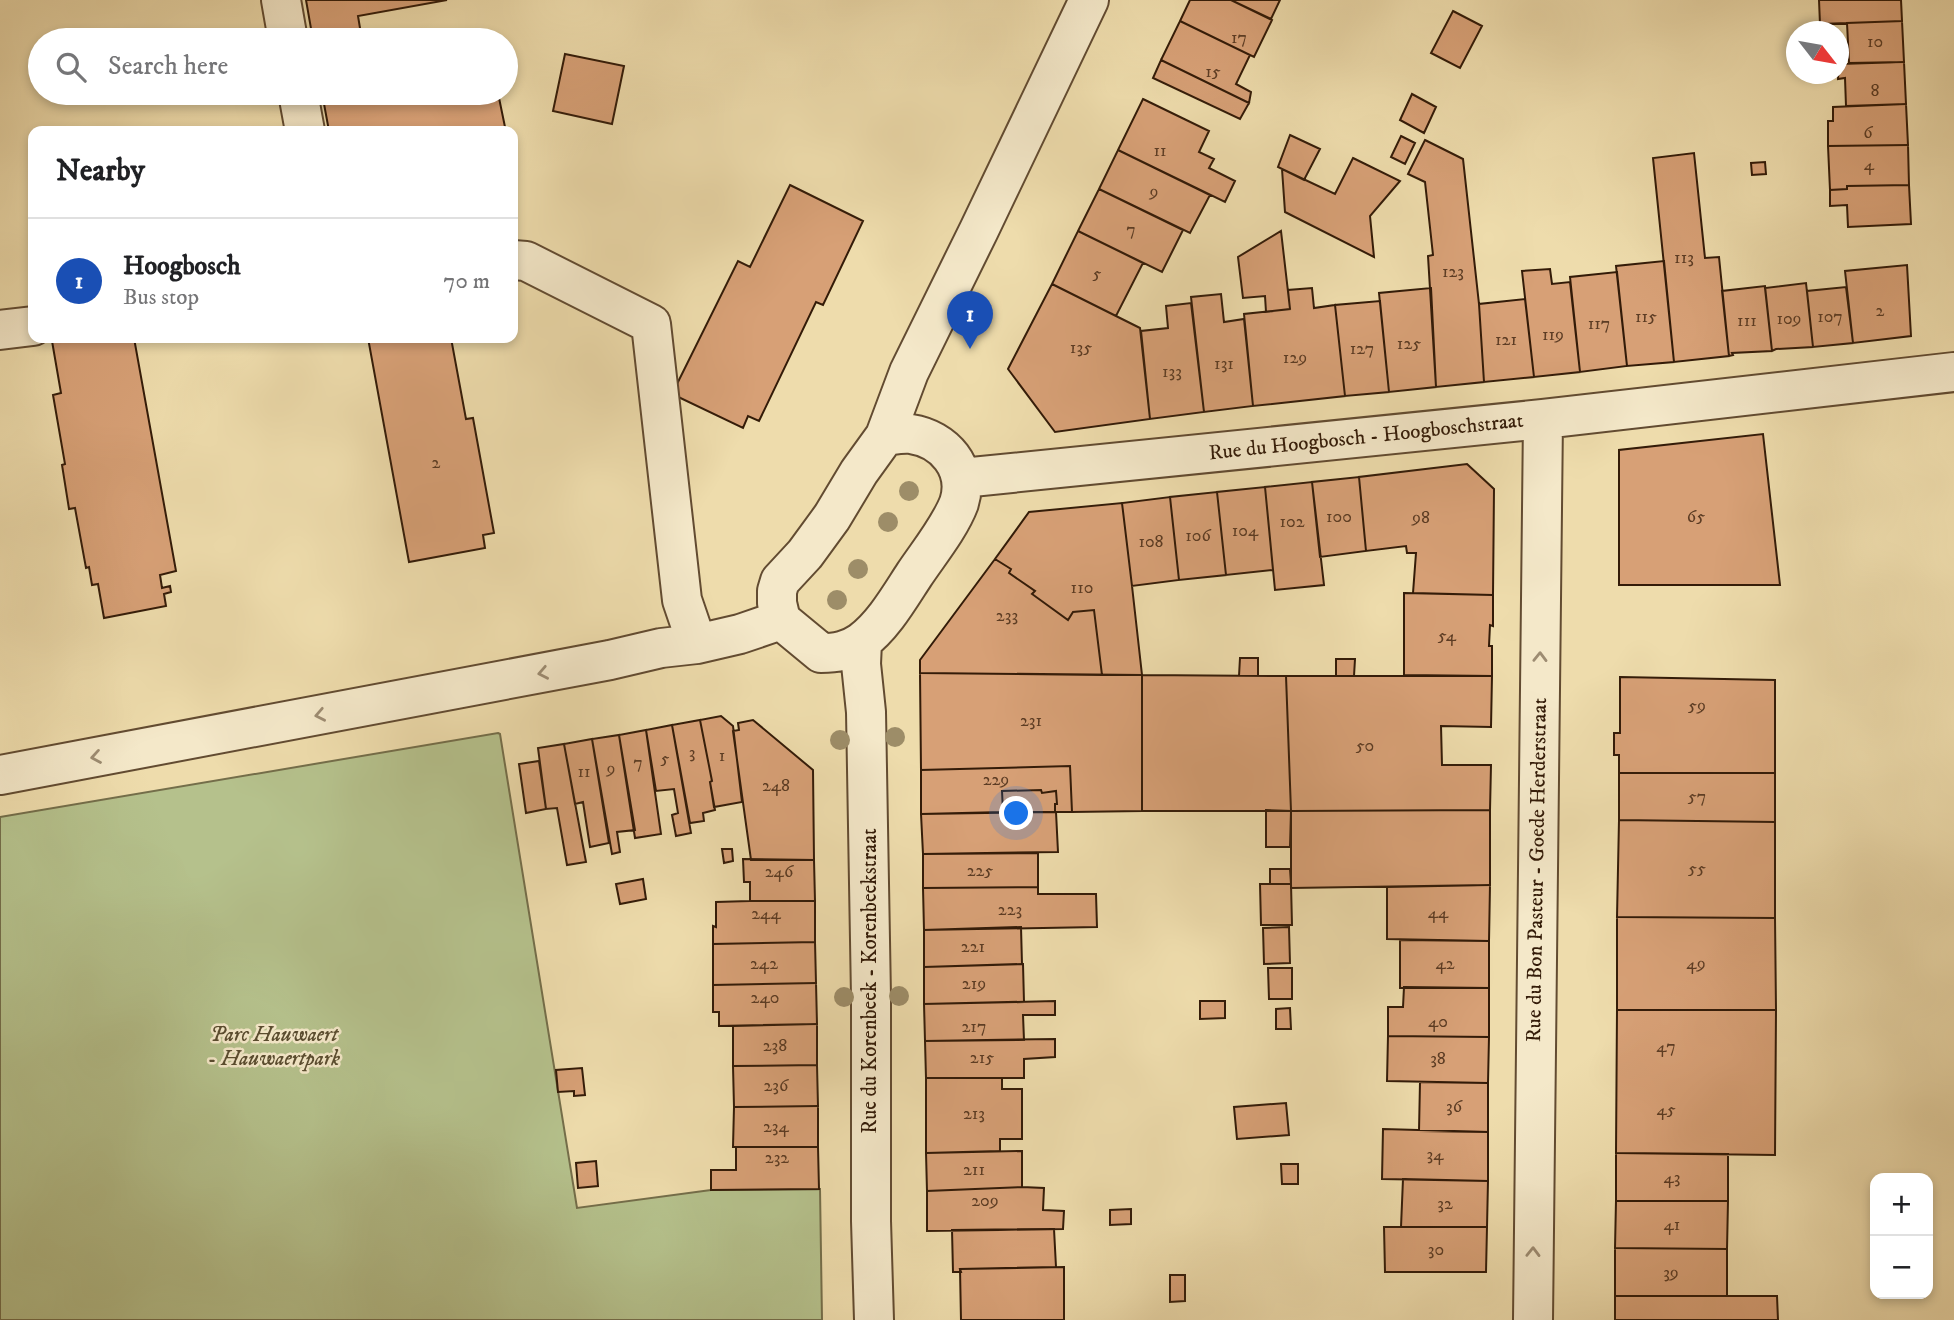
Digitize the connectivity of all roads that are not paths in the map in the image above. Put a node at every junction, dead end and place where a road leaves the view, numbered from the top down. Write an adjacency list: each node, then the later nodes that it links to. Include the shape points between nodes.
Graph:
1 (281, 0): 3 (street)
2 (1089, 0): 11 (street, via 909,372)
3 (286, 28)
4 (300, 105): 5 (street)
5 (303, 126)
6 (518, 260): 15 (street, via 651,324 682,600)
7 (28, 327): 8 (street)
8 (0, 330)
9 (1954, 372): 10 (street, Rue du Hoogbosch - Hoogboschstraat)
10 (1543, 419): 12 (street, Rue du Hoogbosch - Hoogboschstraat); 18 (street, Rue du Bon Pasteur - Goede Herderstraat, one-way to 10)
11 (885, 436): 12 (street, via 909,433 929,438 955,461); 13 (street, via 832,517 780,581 777,603)
12 (962, 478): 14 (street, via 959,502 947,524 885,617)
13 (781, 620): 14 (street, via 821,653 841,653); 15 (street)
14 (862, 642): 17 (street, Rue du Korenbeek - Korenbeekstraat, via 872,997)
15 (697, 644): 16 (street, one-way to 16)
16 (0, 775)
17 (874, 1320)
18 (1533, 1320)

